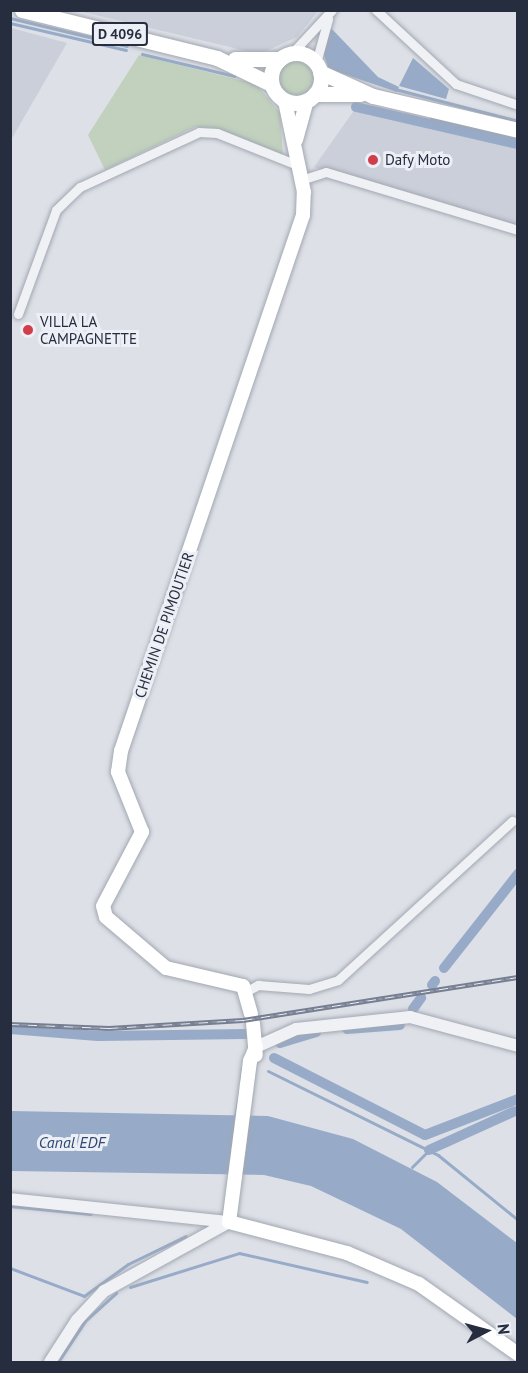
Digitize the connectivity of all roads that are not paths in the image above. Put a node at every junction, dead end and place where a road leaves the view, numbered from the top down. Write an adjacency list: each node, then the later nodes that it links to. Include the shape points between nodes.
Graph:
1 (22, 10): 5 (main road, D 4096)
2 (332, 10): 4 (street); 6 (street)
3 (376, 10): 11 (street, via 456,84)
4 (286, 56): 5 (main road, D 4096); 6 (main road); 7 (main road)
5 (217, 58): 7 (main road, D 4096)
6 (318, 67): 8 (main road); 9 (main road)
7 (271, 84): 10 (main road)
8 (373, 96): 9 (main road); 12 (main road)
9 (311, 97): 10 (main road); 13 (main road, CHEMIN DE PIMOUTIER)
10 (285, 101): 13 (main road, CHEMIN DE PIMOUTIER)
11 (518, 105)
12 (518, 130)
13 (295, 148): 14 (main road, CHEMIN DE PIMOUTIER)
14 (297, 165): 15 (main road, CHEMIN DE PIMOUTIER); 17 (street, via 217,133 199,132 171,141 66,196 46,232)
15 (301, 180): 16 (street, via 326,172); 19 (main road, CHEMIN DE PIMOUTIER, via 305,199 298,230 121,751 118,772 142,832 103,906 106,917 166,968 234,980)
16 (518, 230)
17 (18, 314)
18 (512, 821): 19 (street, via 338,980 309,989 258,984)
19 (247, 991): 21 (main road)
20 (518, 1046): 21 (street, via 410,1017 283,1033)
21 (262, 1047): 22 (main road); 22 (main road)
22 (249, 1080): 25 (main road, via 237,1198)
23 (10, 1199): 24 (street)
24 (186, 1215): 25 (street); 26 (street, via 199,1228)
25 (229, 1222): 26 (street); 27 (main road, via 347,1253 394,1272 457,1308)
26 (198, 1240): 28 (street, via 135,1270 104,1291 76,1320)
27 (518, 1354)
28 (50, 1362)

